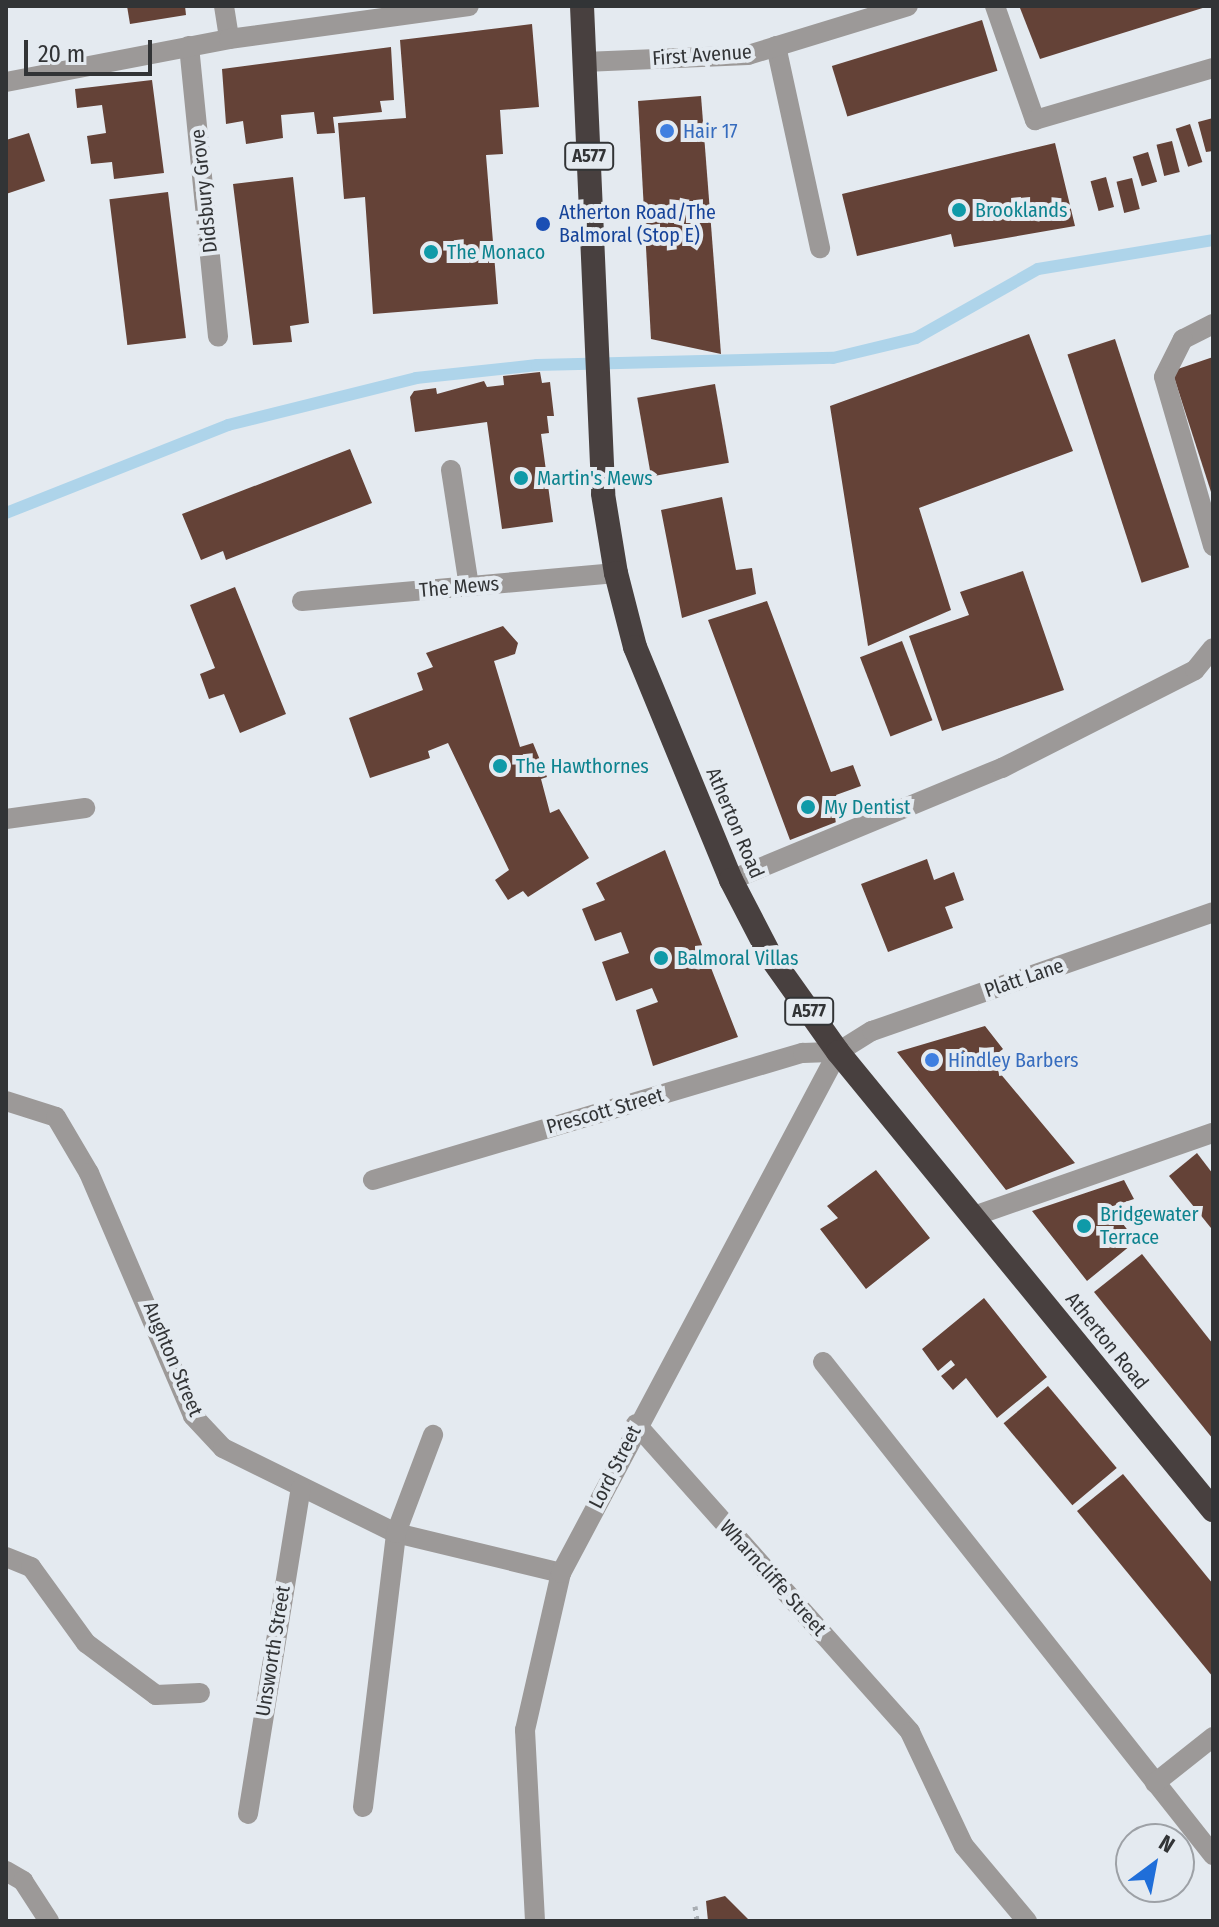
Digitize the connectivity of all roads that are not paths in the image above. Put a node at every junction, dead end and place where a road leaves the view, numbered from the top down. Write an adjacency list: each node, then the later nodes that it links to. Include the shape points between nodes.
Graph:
1 (224, 6): 6 (street)
2 (469, 6): 6 (street)
3 (582, 6): 9 (highway, Atherton Road / A577)
4 (908, 6): 8 (street, First Avenue)
5 (995, 6): 10 (street, via 1035,120)
6 (229, 39): 7 (street)
7 (189, 46): 11 (street); 14 (street, Didsbury Grove)
8 (776, 46): 9 (street, First Avenue, via 748,55); 12 (street)
9 (584, 62): 17 (highway, Atherton Road / A577, via 603,494)
10 (1213, 68)
11 (6, 82)
12 (820, 248)
13 (1213, 324): 16 (street, via 1183,339 1164,377)
14 (218, 337)
15 (451, 470): 18 (street)
16 (1213, 546)
17 (616, 573): 18 (street, The Mews); 23 (highway, Atherton Road / A577, via 635,647)
18 (469, 586): 19 (street, The Mews)
19 (302, 601)
20 (1213, 648): 23 (street, via 1195,670 1002,768)
21 (85, 808): 22 (street)
22 (6, 819)
23 (731, 880): 25 (highway, Atherton Road / A577, via 772,959)
24 (1213, 912): 25 (street, Platt Lane, via 872,1031)
25 (838, 1052): 28 (street, Prescott Street, via 803,1053); 29 (highway, Atherton Road / A577); 31 (street, Lord Street)
26 (6, 1101): 33 (street, Aughton Street, via 56,1117 89,1173 193,1416 223,1448)
27 (1213, 1133): 29 (street)
28 (373, 1180)
29 (974, 1216): 34 (highway, Atherton Road / A577)
30 (823, 1362): 40 (street)
31 (636, 1424): 37 (street, Lord Street); 47 (street, Wharncliffe Street, via 910,1732 964,1846)
32 (433, 1435): 35 (street)
33 (301, 1488): 35 (street, Aughton Street); 42 (street, Unsworth Street)
34 (1213, 1510)
35 (396, 1533): 37 (street, Aughton Street); 41 (street)
36 (6, 1557): 38 (street, via 31,1567 86,1643 156,1695)
37 (561, 1573): 46 (street, Lord Street, via 525,1730)
38 (200, 1693)
39 (1213, 1737): 40 (street)
40 (1155, 1783): 43 (street)
41 (363, 1807)
42 (248, 1814)
43 (1213, 1855)
44 (6, 1871): 45 (street, via 23,1881)
45 (49, 1921)
46 (535, 1921)
47 (1027, 1921)

